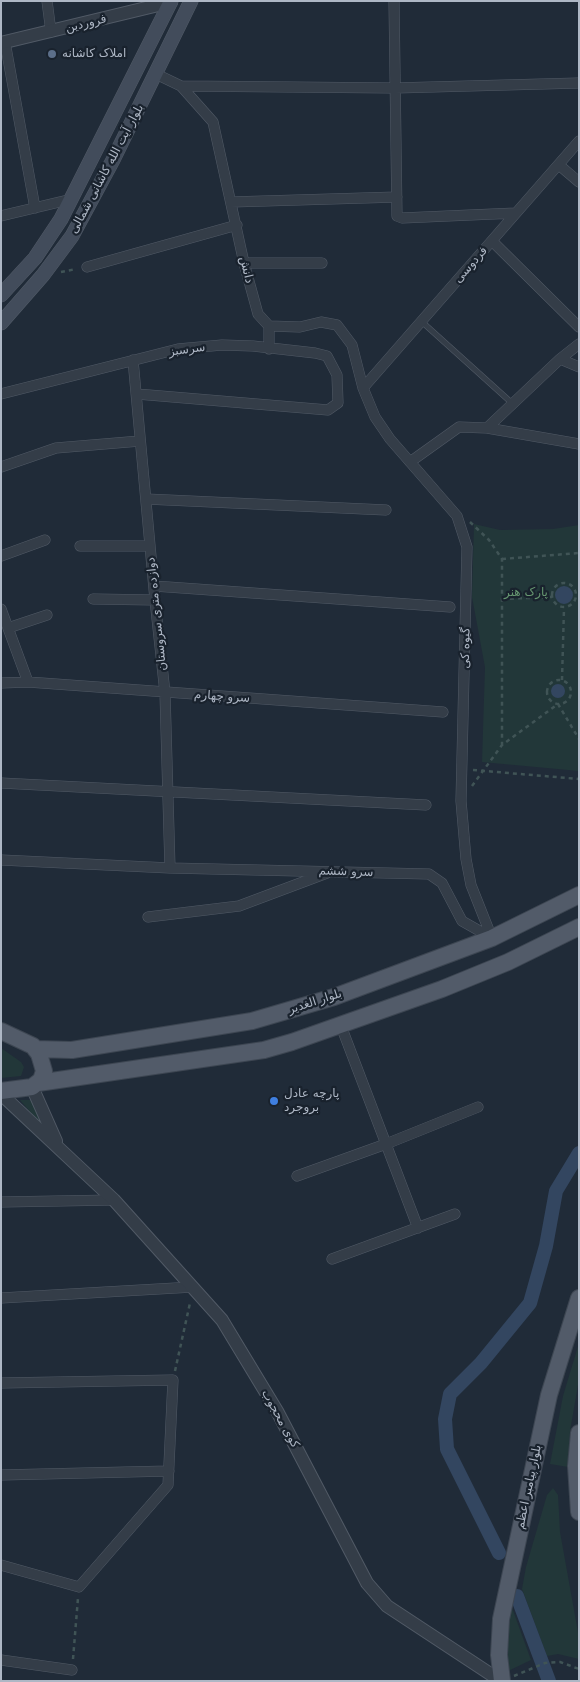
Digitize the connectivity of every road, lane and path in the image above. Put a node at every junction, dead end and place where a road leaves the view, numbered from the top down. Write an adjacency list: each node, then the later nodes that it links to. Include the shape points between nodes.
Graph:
1 (47, 1): 5 (street)
2 (394, 1): 10 (street)
3 (171, 2): 4 (main road); 5 (street, فروردین); 15 (main road, بلوار آیت الله کاشانی شمالی)
4 (190, 4): 7 (main road, بلوار آیت الله کاشانی شمالی)
5 (51, 32): 6 (street, فروردین)
6 (3, 43): 17 (street)
7 (156, 74): 9 (street, دانش); 25 (main road, بلوار آیت الله کاشانی شمالی, via 88,209)
8 (579, 84): 10 (street, دانش)
9 (181, 86): 10 (street, دانش); 16 (street, دانش, via 213,122)
10 (395, 88): 14 (street)
11 (579, 141): 12 (street, فردوسی)
12 (559, 164): 13 (street); 18 (street, فردوسی)
13 (579, 182)
14 (396, 197): 16 (street); 18 (street, via 397,216 402,218)
15 (72, 199): 17 (street); 26 (main road, بلوار آیت الله کاشانی شمالی, via 50,237)
16 (231, 202): 20 (street, دانش)
17 (35, 208): 19 (street)
18 (516, 213): 21 (street, فردوسی)
19 (1, 216)
20 (236, 225): 22 (street, دانش); 24 (street)
21 (492, 240): 27 (street, فردوسی); 30 (street)
22 (244, 262): 23 (street); 29 (street, دانش, via 258,314)
23 (322, 264)
24 (87, 267): 25 (path)
25 (43, 275): 28 (main road, بلوار آیت الله کاشانی شمالی)
26 (1, 295)
27 (421, 321): 36 (street, فردوسی); 39 (lane)
28 (1, 323)
29 (269, 326): 32 (street); 36 (street, via 337,324 352,345)
30 (579, 327)
31 (579, 344): 33 (street)
32 (269, 349): 34 (street, سرسبز, via 230,346 178,349); 38 (street, سرسبز, via 327,356 337,375 338,403 328,410)
33 (560, 359): 35 (street); 39 (street)
34 (133, 360): 37 (street, سرسبز); 38 (street, دوازده متری سروستان)
35 (579, 367)
36 (363, 388): 43 (street, گیوه کی, via 375,417)
37 (1, 394)
38 (137, 394): 41 (street, دوازده متری سروستان)
39 (513, 405): 40 (street)
40 (487, 428): 42 (street); 43 (street, via 459,427)
41 (140, 441): 44 (street, via 56,448); 45 (street, دوازده متری سروستان)
42 (579, 444)
43 (410, 462): 47 (street, گیوه کی)
44 (1, 467)
45 (146, 498): 46 (street); 50 (street, دوازده متری سروستان)
46 (386, 510)
47 (457, 516): 53 (path, via 474,524); 75 (street, گیوه کی, via 467,547)
48 (45, 540): 52 (street)
49 (80, 546): 50 (street)
50 (150, 546): 54 (street, دوازده متری سروستان)
51 (579, 553): 53 (path)
52 (1, 556)
53 (502, 559): 60 (path)
54 (154, 586): 61 (street, دوازده متری سروستان); 62 (street)
55 (579, 588): 56 (path)
56 (576, 591): 57 (path, via 573,586 562,584 556,586); 58 (path)
57 (552, 597): 60 (path); 63 (path)
58 (578, 597): 63 (path)
59 (93, 599): 61 (street)
60 (502, 599): 74 (path)
61 (154, 600): 70 (street, دوازده متری سروستان)
62 (450, 607)
63 (564, 608): 67 (path)
64 (1, 610): 66 (street)
65 (47, 616): 66 (street)
66 (8, 628): 68 (street)
67 (562, 680): 71 (path, via 567,682 571,693); 71 (path, via 556,680 547,687 548,698)
68 (28, 682): 69 (street, سرو چهارم); 70 (street, سرو چهارم)
69 (1, 683)
70 (165, 693): 72 (street, سرو چهارم); 79 (street, دوازده متری سروستان)
71 (558, 704): 73 (path); 74 (path)
72 (443, 712)
73 (579, 739)
74 (502, 746): 76 (path)
75 (462, 769): 76 (path); 80 (street, گیوه کی)
76 (484, 771): 77 (path); 80 (path)
77 (579, 779)
78 (1, 783): 79 (street)
79 (167, 792): 81 (street); 83 (street, دوازده متری سروستان)
80 (461, 801): 88 (street, گیوه کی, via 471,885)
81 (426, 805)
82 (1, 860): 83 (street, سرو ششم)
83 (170, 868): 84 (street, سرو ششم)
84 (332, 871): 86 (street, via 239,906); 88 (street, سرو ششم, via 429,874 442,883 462,921)
85 (579, 895): 88 (main road, بلوار الغدیر)
86 (148, 917)
87 (579, 927): 89 (main road, via 508,962)
88 (492, 938): 91 (main road, بلوار الغدیر, via 334,997 252,1022 72,1050)
89 (341, 1026): 92 (main road, via 264,1050); 95 (street)
90 (1, 1031): 91 (main road)
91 (35, 1049): 92 (main road, via 44,1071)
92 (35, 1085): 93 (main road); 96 (street)
93 (1, 1092): 96 (street, کوی محجوب)
94 (478, 1107): 95 (street)
95 (386, 1144): 97 (street); 101 (street)
96 (58, 1146): 98 (street, کوی محجوب)
97 (297, 1176)
98 (114, 1200): 99 (street); 103 (street, کوی محجوب)
99 (1, 1202)
100 (455, 1214): 101 (street)
101 (418, 1228): 102 (street)
102 (332, 1258)
103 (193, 1287): 104 (street); 106 (path); 117 (street, کوی محجوب, via 222,1320 278,1411 367,1583 387,1606)
104 (1, 1298)
105 (579, 1298): 117 (main road, بلوار پیامبر اعظم, via 549,1395 504,1603 499,1655)
106 (173, 1380): 107 (street); 109 (street)
107 (1, 1383)
108 (579, 1433): 111 (main road, via 576,1466)
109 (169, 1471): 110 (street); 113 (street, via 168,1485)
110 (1, 1475)
111 (579, 1512)
112 (1, 1566): 113 (street)
113 (79, 1587): 116 (path)
114 (1, 1660): 116 (street)
115 (579, 1669): 117 (path, via 560,1662 545,1664)
116 (72, 1670)
117 (505, 1680)

